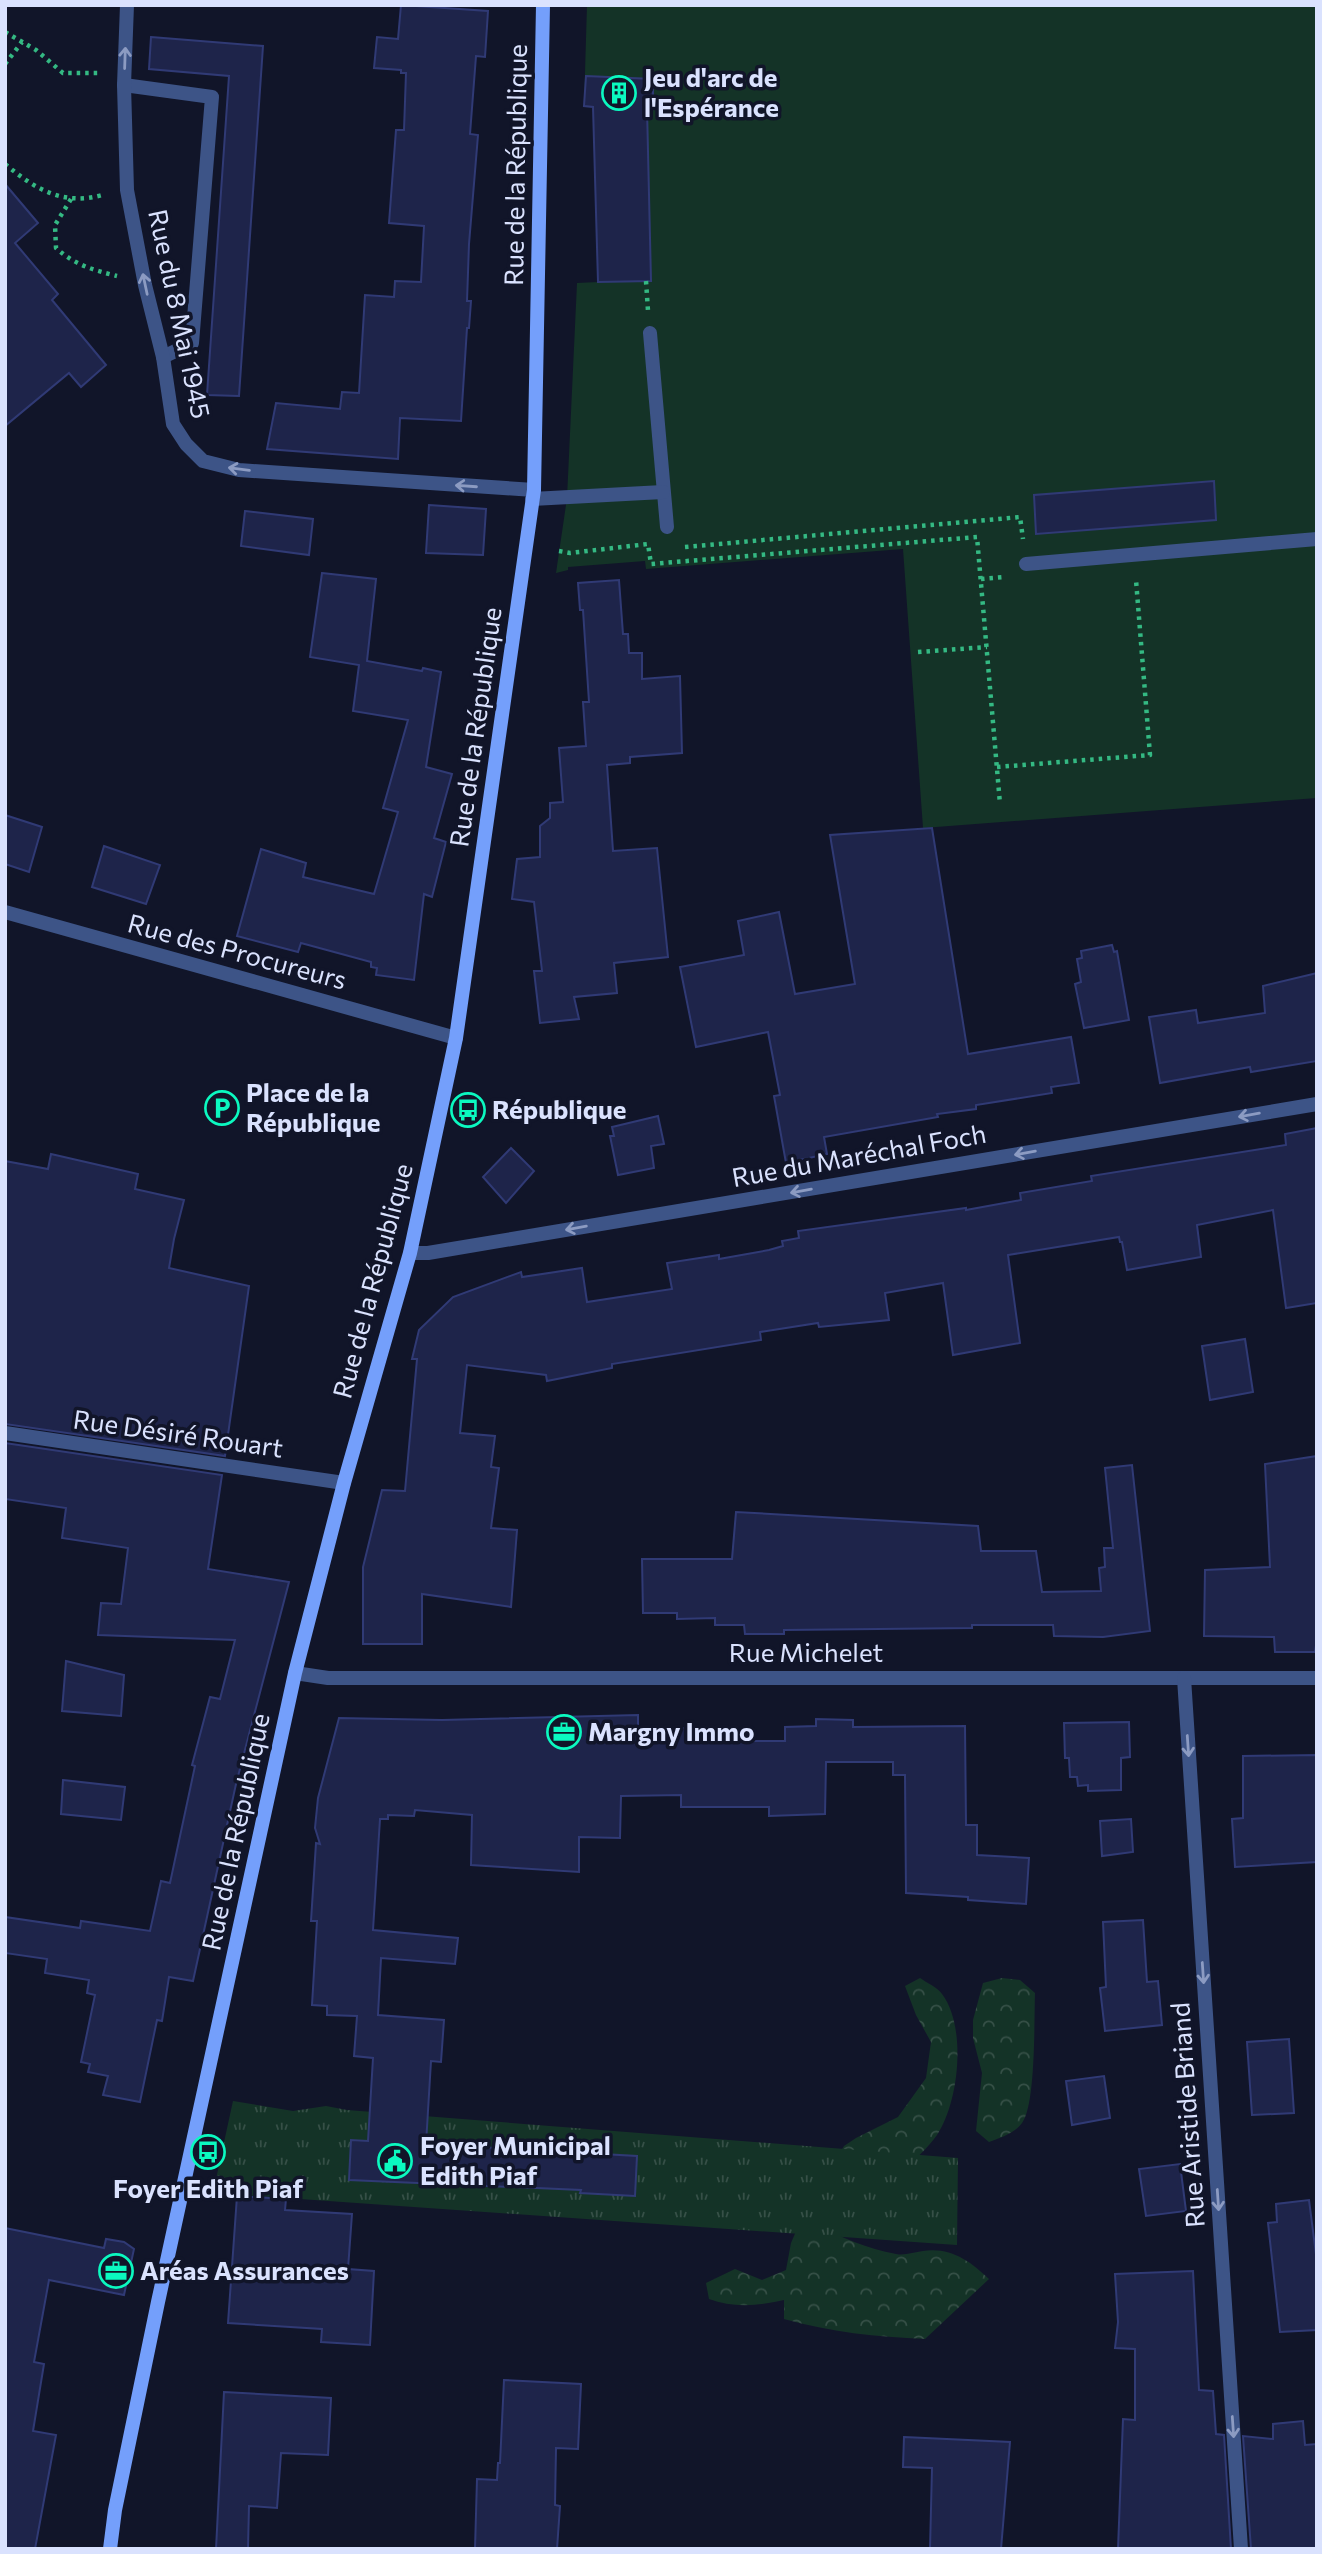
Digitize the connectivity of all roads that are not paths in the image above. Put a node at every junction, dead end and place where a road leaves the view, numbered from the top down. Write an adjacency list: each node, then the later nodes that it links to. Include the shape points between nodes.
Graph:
1 (127, 5): 3 (street, Rue du 8 Mai 1945, one-way to 1)
2 (543, 5): 7 (street, Rue de la République)
3 (124, 79): 5 (street, Rue du 8 Mai 1945, one-way to 3, via 127,190); 5 (street, via 212,97 192,343)
4 (650, 333): 6 (street)
5 (163, 357): 7 (street, Rue du 8 Mai 1945, one-way to 5, via 216,466 203,461 173,424)
6 (663, 492): 7 (street, Rue du 8 Mai 1945); 8 (street)
7 (533, 494): 12 (street, Rue de la République)
8 (667, 527)
9 (1317, 539): 10 (street)
10 (1026, 564)
11 (5, 912): 12 (street, Rue des Procureurs)
12 (456, 1038): 14 (street, Rue de la République)
13 (1317, 1104): 14 (street, Rue du Maréchal Foch, one-way to 14)
14 (410, 1253): 16 (street, Rue de la République)
15 (5, 1433): 16 (street, Rue Désiré Rouart)
16 (344, 1483): 17 (street, Rue de la République)
17 (295, 1673): 18 (street, Rue Michelet, via 328,1678); 20 (street, Rue de la République, via 158,2302)
18 (1184, 1678): 19 (street, Rue Michelet); 21 (street, Rue Aristide Briand, one-way to 21)
19 (1317, 1678)
20 (110, 2549)
21 (1241, 2549)

